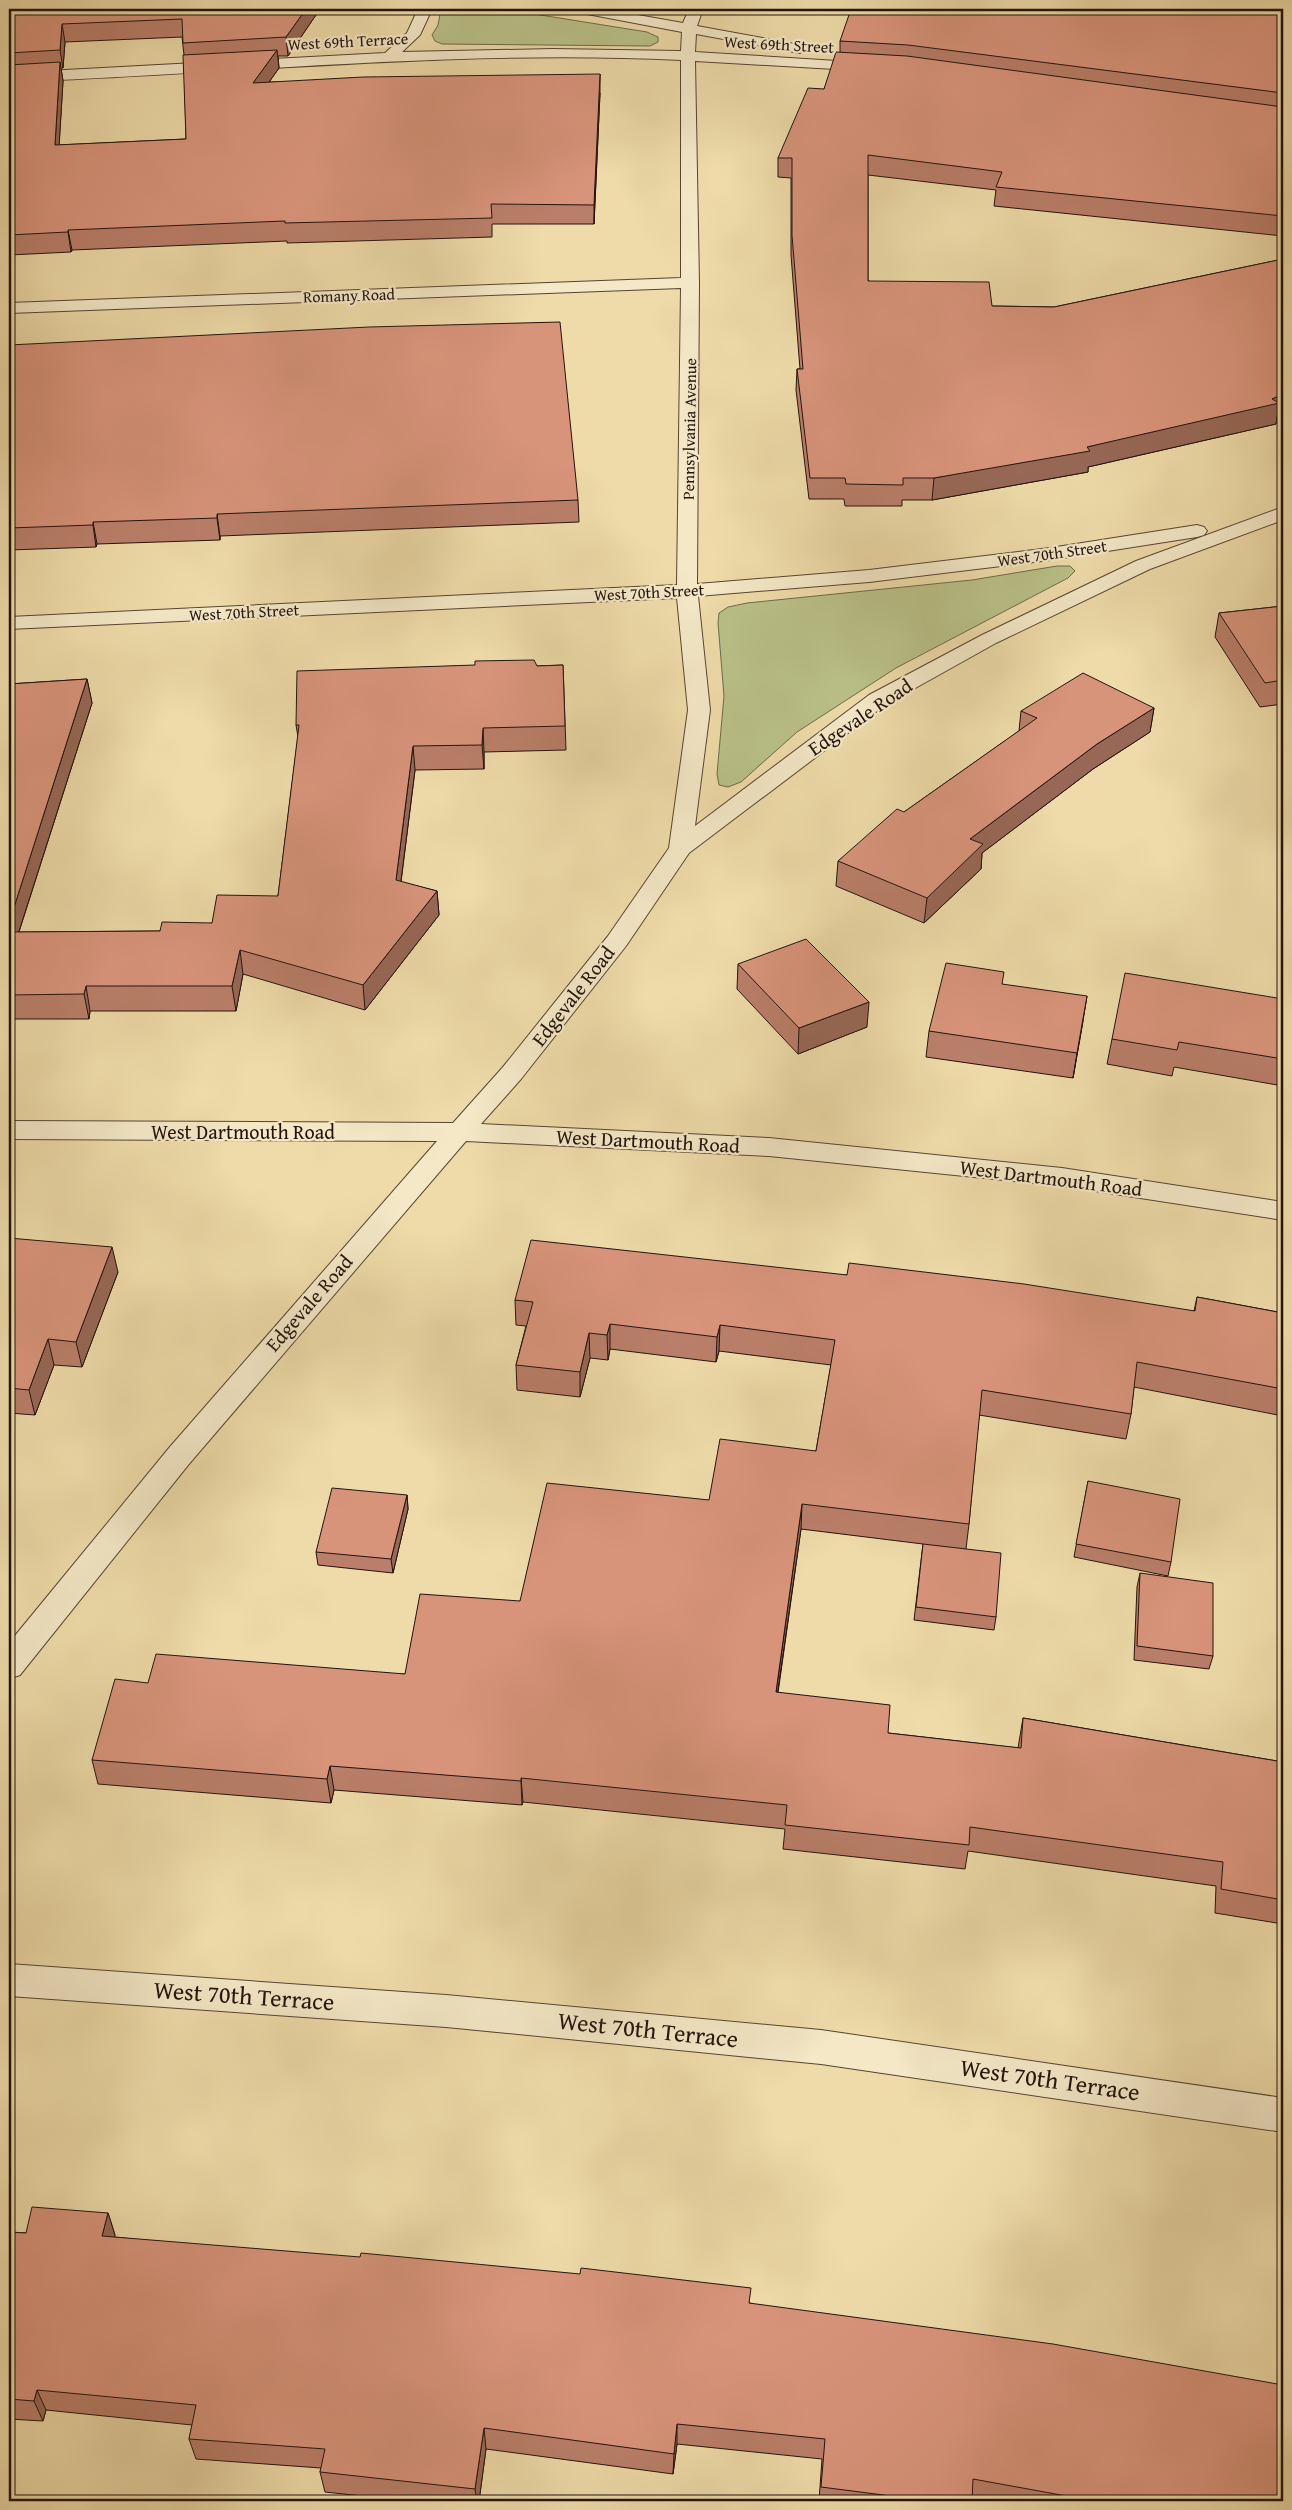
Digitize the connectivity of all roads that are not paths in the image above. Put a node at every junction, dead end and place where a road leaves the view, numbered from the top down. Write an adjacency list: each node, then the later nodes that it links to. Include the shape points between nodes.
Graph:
1 (425, 9): 5 (street, via 412,35)
2 (582, 9): 4 (street)
3 (696, 9): 4 (street, Pennsylvania Avenue)
4 (689, 27): 6 (street, Pennsylvania Avenue); 6 (street, West 69th Street, via 887,67)
5 (390, 56): 6 (street, West 69th Terrace, via 556,53); 7 (street, West 69th Terrace)
6 (688, 56): 8 (street, Pennsylvania Avenue)
7 (9, 78)
8 (690, 283): 9 (street, Romany Road); 11 (street, Pennsylvania Avenue)
9 (9, 308)
10 (1280, 518): 11 (street, West 70th Street, via 1050,554 869,576); 13 (street, Edgevale Road, via 1144,564 988,639 877,700)
11 (687, 591): 12 (street, West 70th Street); 13 (street, Pennsylvania Avenue, via 699,710)
12 (9, 623)
13 (681, 848): 15 (street, Edgevale Road, via 617,941 512,1073)
14 (9, 1130): 15 (street, West Dartmouth Road)
15 (460, 1132): 16 (street, West Dartmouth Road, via 769,1147 1062,1177); 17 (street, Edgevale Road, via 376,1225 179,1456)
16 (1283, 1211)
17 (9, 1666)
18 (9, 1980): 19 (street, West 70th Terrace, via 446,2011 821,2047)
19 (1283, 2114)

